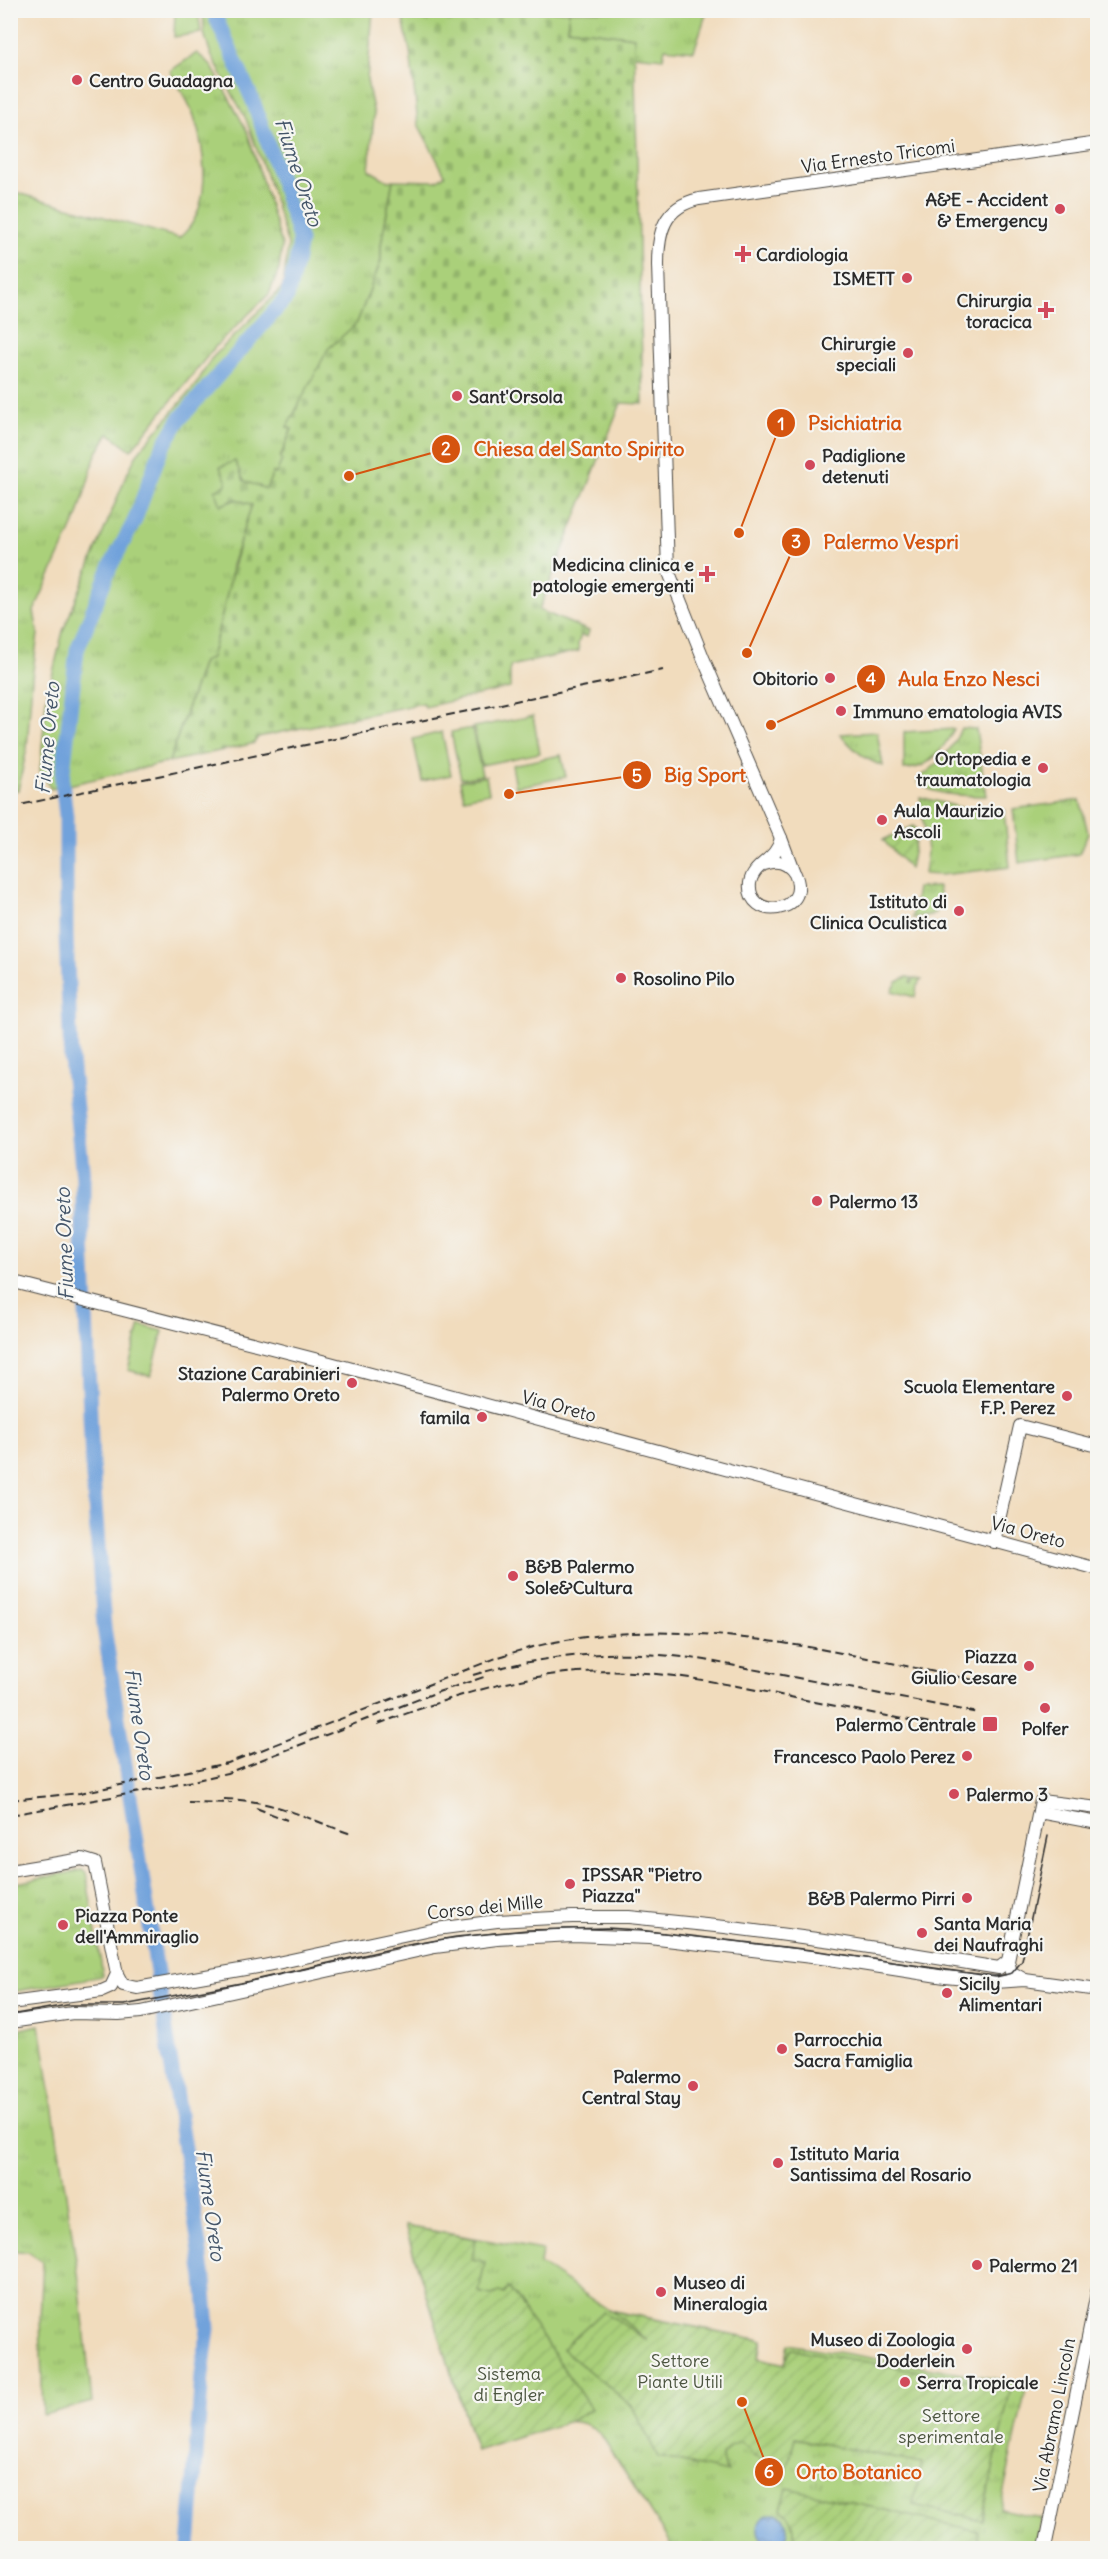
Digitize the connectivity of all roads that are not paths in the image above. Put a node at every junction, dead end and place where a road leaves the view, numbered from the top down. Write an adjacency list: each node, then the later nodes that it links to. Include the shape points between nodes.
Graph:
1 (1098, 143): 2 (street, Via Ernesto Tricomi, via 699,199 679,207 661,229 658,242 668,570)
2 (781, 838): 3 (street, via 777,852); 4 (street)
3 (764, 864): 4 (street, via 780,862); 4 (street, via 752,876 750,889 758,903 771,909 787,906 796,896 798,882)
4 (793, 870)
5 (10, 1281): 7 (street, Via Oreto)
6 (1098, 1446): 7 (street, via 1020,1426)
7 (994, 1542): 8 (street, Via Oreto)
8 (1098, 1569)
9 (1098, 1808): 10 (street, via 1041,1802)
10 (1038, 1818): 11 (street); 13 (street)
11 (1098, 1823)
12 (10, 1870): 14 (street, via 82,1859 95,1863)
13 (1008, 1961): 14 (street, Corso dei Mille, via 999,1968 725,1927 629,1917 572,1917 436,1929 137,1988 123,1985); 15 (street, via 1010,1970)
14 (117, 1974): 17 (street, via 107,1989)
15 (1025, 1980): 16 (street, Corso dei Mille); 19 (street, Corso dei Mille, via 974,1980 649,1938 573,1935 435,1947 141,2012)
16 (1098, 1990)
17 (61, 1995): 18 (street); 19 (street, via 55,2001)
18 (10, 2004)
19 (52, 2015): 20 (street, Corso dei Mille)
20 (10, 2022)
21 (1098, 2288): 22 (street, Via Abramo Lincoln)
22 (1046, 2548)

